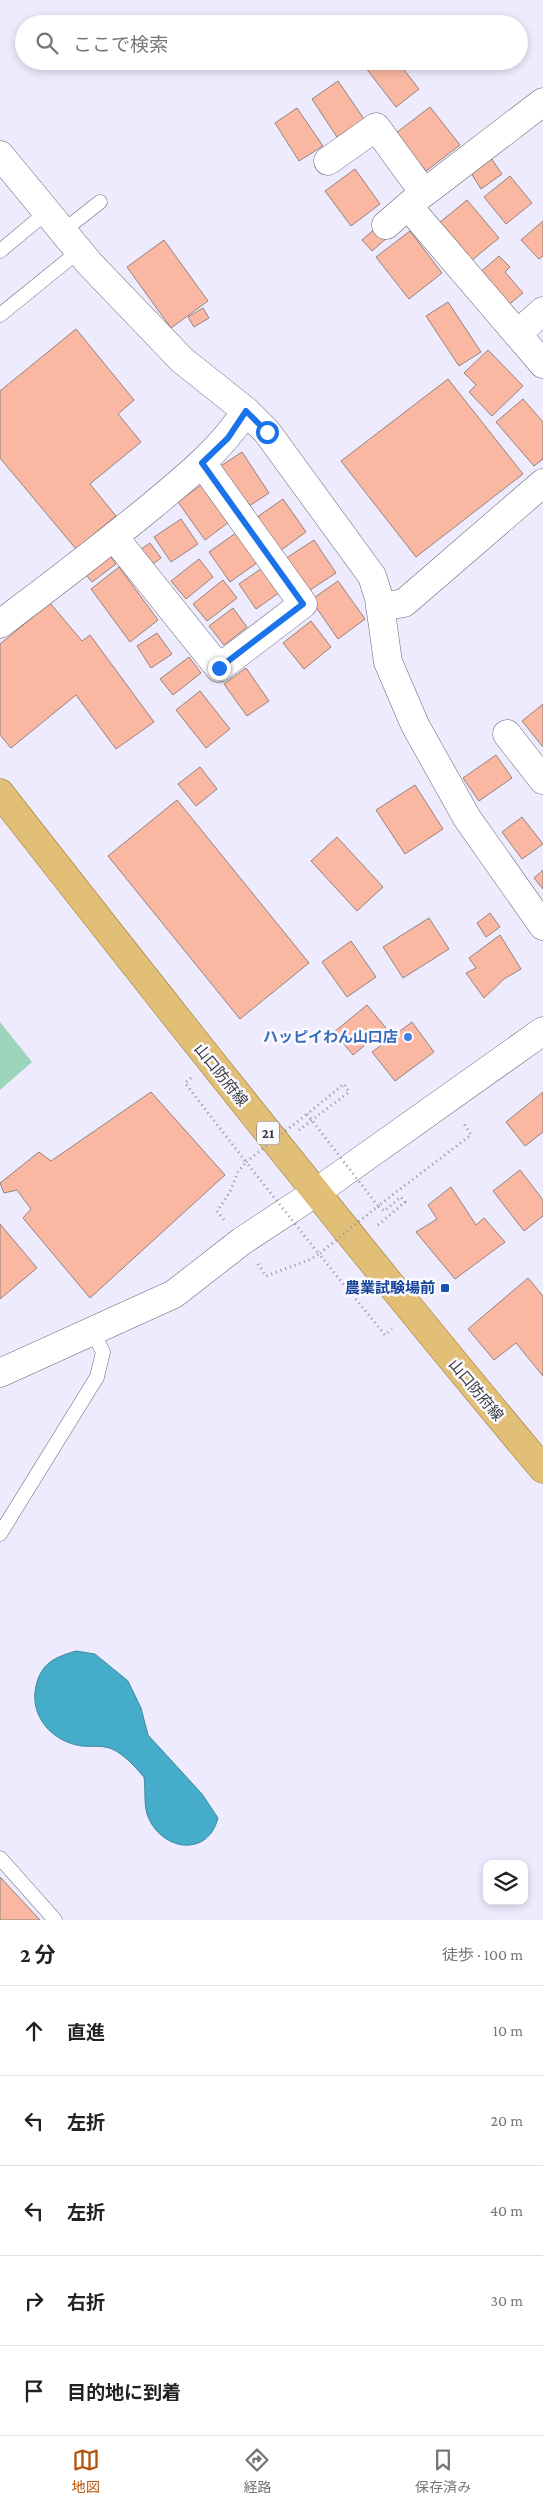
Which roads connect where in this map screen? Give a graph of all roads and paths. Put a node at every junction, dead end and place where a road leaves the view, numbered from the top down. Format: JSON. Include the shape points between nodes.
{"nodes":[{"id":1,"x":543,"y":102,"type":"edge"},
{"id":2,"x":0,"y":155,"type":"edge"},
{"id":3,"x":328,"y":161,"type":"dead end"},
{"id":4,"x":416,"y":200,"type":"junction"},
{"id":5,"x":100,"y":202,"type":"dead end"},
{"id":6,"x":386,"y":225,"type":"dead end"},
{"id":7,"x":63,"y":231,"type":"junction"},
{"id":8,"x":0,"y":251,"type":"edge"},
{"id":9,"x":543,"y":311,"type":"edge"},
{"id":10,"x":0,"y":315,"type":"edge"},
{"id":11,"x":517,"y":334,"type":"junction"},
{"id":12,"x":543,"y":364,"type":"edge"},
{"id":13,"x":246,"y":411,"type":"junction"},
{"id":14,"x":202,"y":463,"type":"junction"},
{"id":15,"x":543,"y":483,"type":"edge"},
{"id":16,"x":114,"y":537,"type":"junction"},
{"id":17,"x":380,"y":606,"type":"junction"},
{"id":18,"x":0,"y":624,"type":"edge"},
{"id":19,"x":507,"y":734,"type":"dead end"},
{"id":20,"x":543,"y":780,"type":"edge"},
{"id":21,"x":0,"y":792,"type":"edge"},
{"id":22,"x":543,"y":926,"type":"edge"},
{"id":23,"x":543,"y":1031,"type":"edge"},
{"id":24,"x":185,"y":1083,"type":"dead end"},
{"id":25,"x":307,"y":1114,"type":"junction"},
{"id":26,"x":318,"y":1116,"type":"dead end"},
{"id":27,"x":471,"y":1135,"type":"dead end"},
{"id":28,"x":246,"y":1162,"type":"junction"},
{"id":29,"x":315,"y":1193,"type":"junction"},
{"id":30,"x":378,"y":1206,"type":"junction"},
{"id":31,"x":217,"y":1211,"type":"dead end"},
{"id":32,"x":388,"y":1217,"type":"dead end"},
{"id":33,"x":319,"y":1254,"type":"junction"},
{"id":34,"x":266,"y":1276,"type":"dead end"},
{"id":35,"x":93,"y":1332,"type":"junction"},
{"id":36,"x":385,"y":1335,"type":"dead end"},
{"id":37,"x":0,"y":1373,"type":"edge"},
{"id":38,"x":543,"y":1469,"type":"edge"},
{"id":39,"x":0,"y":1534,"type":"edge"},
{"id":40,"x":0,"y":1858,"type":"edge"},
{"id":41,"x":55,"y":1920,"type":"edge"}],
"edges":[{"from":1,"to":4,"type":"street"},
{"from":2,"to":7,"type":"street"},
{"from":3,"to":4,"type":"street","via":[[384,120]]},
{"from":4,"to":6,"type":"street"},
{"from":4,"to":11,"type":"street"},
{"from":5,"to":7,"type":"lane"},
{"from":7,"to":8,"type":"lane"},
{"from":7,"to":10,"type":"lane"},
{"from":7,"to":13,"type":"street","via":[[182,360]]},
{"from":9,"to":11,"type":"street"},
{"from":11,"to":12,"type":"street"},
{"from":13,"to":14,"type":"street","via":[[228,438]]},
{"from":13,"to":17,"type":"street","via":[[267,432],[372,576]]},
{"from":14,"to":16,"type":"street"},
{"from":14,"to":16,"type":"street","via":[[303,604],[219,668]]},
{"from":15,"to":17,"type":"street","via":[[404,603]]},
{"from":16,"to":18,"type":"street"},
{"from":17,"to":22,"type":"street","via":[[388,662],[415,725],[467,818]]},
{"from":19,"to":20,"type":"street"},
{"from":21,"to":29,"type":"main road","name":"山口防府線","number":"21"},
{"from":23,"to":29,"type":"street"},
{"from":24,"to":28,"type":"path"},
{"from":25,"to":26,"type":"path","via":[[344,1084],[349,1092]]},
{"from":25,"to":28,"type":"path","bridge":true},
{"from":25,"to":30,"type":"path","bridge":true},
{"from":27,"to":30,"type":"path"},
{"from":28,"to":31,"type":"path"},
{"from":28,"to":33,"type":"path","bridge":true},
{"from":29,"to":35,"type":"street","via":[[242,1241],[174,1294]]},
{"from":29,"to":38,"type":"main road","name":"山口防府線","number":"21"},
{"from":30,"to":32,"type":"path","via":[[384,1211],[401,1197],[406,1202]]},
{"from":30,"to":33,"type":"path","bridge":true},
{"from":33,"to":34,"type":"path"},
{"from":33,"to":36,"type":"path"},
{"from":35,"to":37,"type":"street"},
{"from":35,"to":39,"type":"lane","via":[[103,1352],[97,1377]]},
{"from":40,"to":41,"type":"lane"}]}
